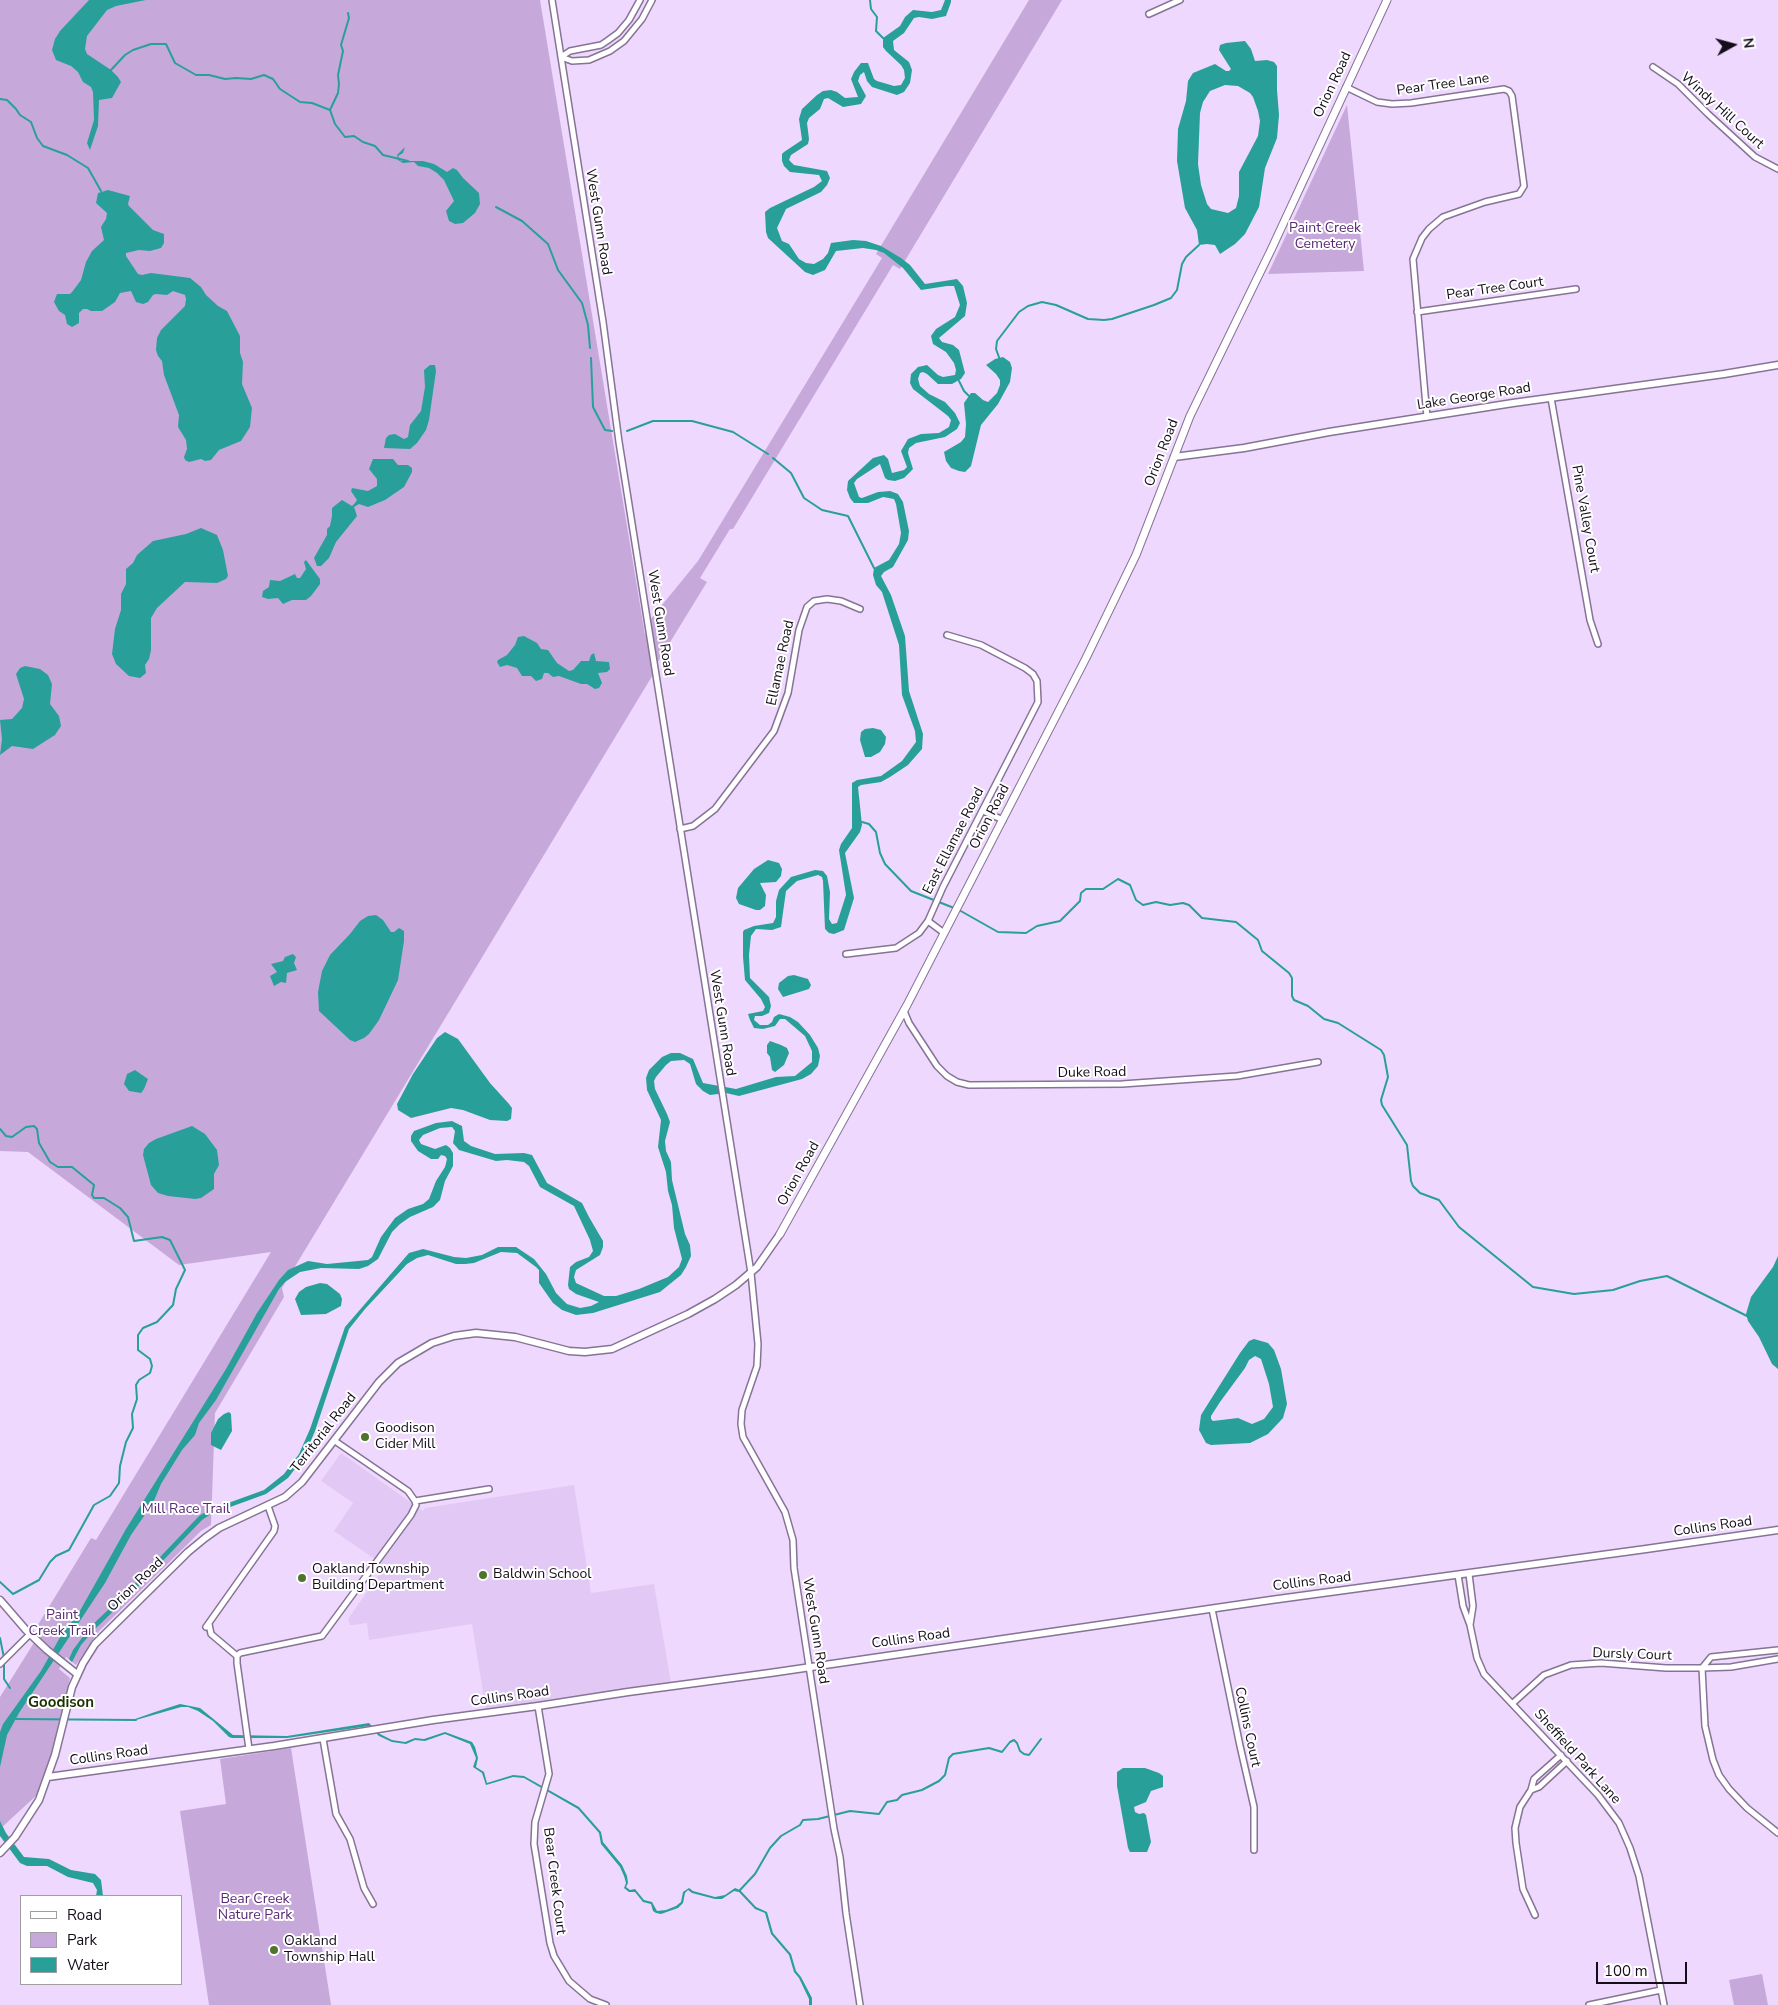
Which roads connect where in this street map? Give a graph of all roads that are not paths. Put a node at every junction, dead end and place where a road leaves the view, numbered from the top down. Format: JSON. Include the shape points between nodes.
{"nodes":[{"id":1,"x":552,"y":0,"type":"edge"},
{"id":2,"x":640,"y":0,"type":"edge"},
{"id":3,"x":652,"y":0,"type":"edge"},
{"id":4,"x":1180,"y":0,"type":"edge"},
{"id":5,"x":1387,"y":0,"type":"edge"},
{"id":6,"x":1149,"y":14,"type":"dead end"},
{"id":7,"x":601,"y":44,"type":"junction"},
{"id":8,"x":605,"y":54,"type":"junction"},
{"id":9,"x":561,"y":57,"type":"junction"},
{"id":10,"x":1652,"y":67,"type":"dead end"},
{"id":11,"x":1346,"y":87,"type":"junction"},
{"id":12,"x":1778,"y":169,"type":"edge"},
{"id":13,"x":1576,"y":289,"type":"dead end"},
{"id":14,"x":1417,"y":312,"type":"junction"},
{"id":15,"x":1778,"y":365,"type":"edge"},
{"id":16,"x":1551,"y":398,"type":"junction"},
{"id":17,"x":1427,"y":417,"type":"junction"},
{"id":18,"x":1174,"y":456,"type":"junction"},
{"id":19,"x":860,"y":609,"type":"dead end"},
{"id":20,"x":947,"y":635,"type":"dead end"},
{"id":21,"x":1598,"y":644,"type":"dead end"},
{"id":22,"x":983,"y":811,"type":"junction"},
{"id":23,"x":1003,"y":820,"type":"junction"},
{"id":24,"x":680,"y":829,"type":"junction"},
{"id":25,"x":928,"y":921,"type":"junction"},
{"id":26,"x":944,"y":933,"type":"junction"},
{"id":27,"x":846,"y":954,"type":"dead end"},
{"id":28,"x":904,"y":1010,"type":"junction"},
{"id":29,"x":1318,"y":1062,"type":"dead end"},
{"id":30,"x":780,"y":1234,"type":"joint"},
{"id":31,"x":751,"y":1272,"type":"junction"},
{"id":32,"x":389,"y":1371,"type":"joint"},
{"id":33,"x":335,"y":1441,"type":"junction"},
{"id":34,"x":489,"y":1489,"type":"dead end"},
{"id":35,"x":415,"y":1501,"type":"junction"},
{"id":36,"x":268,"y":1506,"type":"junction"},
{"id":37,"x":1778,"y":1530,"type":"edge"},
{"id":38,"x":1469,"y":1574,"type":"junction"},
{"id":39,"x":1458,"y":1575,"type":"junction"},
{"id":40,"x":0,"y":1600,"type":"edge"},
{"id":41,"x":1212,"y":1609,"type":"junction"},
{"id":42,"x":1470,"y":1625,"type":"junction"},
{"id":43,"x":30,"y":1634,"type":"junction"},
{"id":44,"x":1778,"y":1650,"type":"edge"},
{"id":45,"x":237,"y":1656,"type":"junction"},
{"id":46,"x":1778,"y":1659,"type":"edge"},
{"id":47,"x":0,"y":1664,"type":"edge"},
{"id":48,"x":810,"y":1667,"type":"junction"},
{"id":49,"x":1702,"y":1668,"type":"junction"},
{"id":50,"x":77,"y":1674,"type":"junction"},
{"id":51,"x":1513,"y":1704,"type":"junction"},
{"id":52,"x":538,"y":1706,"type":"junction"},
{"id":53,"x":323,"y":1738,"type":"junction"},
{"id":54,"x":249,"y":1750,"type":"junction"},
{"id":55,"x":1561,"y":1755,"type":"junction"},
{"id":56,"x":1567,"y":1761,"type":"junction"},
{"id":57,"x":48,"y":1778,"type":"junction"},
{"id":58,"x":1531,"y":1790,"type":"junction"},
{"id":59,"x":1778,"y":1833,"type":"edge"},
{"id":60,"x":1254,"y":1850,"type":"dead end"},
{"id":61,"x":2,"y":1851,"type":"edge"},
{"id":62,"x":373,"y":1904,"type":"dead end"},
{"id":63,"x":1535,"y":1915,"type":"dead end"},
{"id":64,"x":1661,"y":1990,"type":"junction"},
{"id":65,"x":606,"y":2005,"type":"edge"},
{"id":66,"x":860,"y":2005,"type":"edge"},
{"id":67,"x":1589,"y":2005,"type":"edge"},
{"id":68,"x":1664,"y":2005,"type":"edge"}],
"edges":[{"from":1,"to":9,"type":"street","name":"West Gunn Road"},
{"from":2,"to":7,"type":"street","via":[[618,33]]},
{"from":3,"to":8,"type":"street","via":[[624,41]]},
{"from":4,"to":6,"type":"street"},
{"from":5,"to":11,"type":"main road","name":"Orion Road"},
{"from":7,"to":8,"type":"street"},
{"from":7,"to":9,"type":"street","via":[[570,51]]},
{"from":8,"to":9,"type":"street","via":[[589,60],[572,61]]},
{"from":9,"to":24,"type":"street","name":"West Gunn Road"},
{"from":10,"to":12,"type":"street","name":"Windy Hill Court","via":[[1678,84],[1755,157]]},
{"from":11,"to":14,"type":"street","name":"Pear Tree Lane","via":[[1377,102],[1392,104],[1504,89],[1512,96],[1524,186],[1519,194],[1458,210],[1429,228],[1413,259]]},
{"from":11,"to":18,"type":"main road","name":"Orion Road","via":[[1271,250],[1205,382]]},
{"from":13,"to":14,"type":"street","name":"Pear Tree Court"},
{"from":14,"to":17,"type":"street","name":"Pear Tree Lane"},
{"from":15,"to":16,"type":"street","name":"Lake George Road"},
{"from":16,"to":17,"type":"street","name":"Lake George Road"},
{"from":16,"to":21,"type":"street","name":"Pine Valley Court","via":[[1590,620]]},
{"from":17,"to":18,"type":"street","name":"Lake George Road","via":[[1244,448]]},
{"from":18,"to":23,"type":"main road","name":"Orion Road","via":[[1136,555]]},
{"from":19,"to":24,"type":"street","name":"Ellamae Road","via":[[827,599],[814,601],[807,607],[799,630],[788,692],[774,731],[715,809],[694,826]]},
{"from":20,"to":22,"type":"street","name":"East Ellamae Road","via":[[980,645],[1026,668],[1033,674],[1038,687],[1038,702]]},
{"from":22,"to":23,"type":"street"},
{"from":22,"to":25,"type":"street","name":"East Ellamae Road"},
{"from":23,"to":26,"type":"main road","name":"Orion Road"},
{"from":24,"to":31,"type":"street","name":"West Gunn Road"},
{"from":25,"to":26,"type":"street"},
{"from":25,"to":27,"type":"street","name":"East Ellamae Road","via":[[919,933],[896,948]]},
{"from":26,"to":28,"type":"main road","name":"Orion Road"},
{"from":28,"to":29,"type":"street","name":"Duke Road","via":[[937,1066],[957,1082],[969,1085],[1122,1084],[1237,1076]]},
{"from":28,"to":30,"type":"main road","name":"Orion Road"},
{"from":30,"to":31,"type":"street","name":"Orion Road"},
{"from":31,"to":32,"type":"street","name":"Orion Road","via":[[715,1299],[612,1349],[569,1351],[515,1337],[476,1333],[432,1343]]},
{"from":31,"to":48,"type":"street","name":"West Gunn Road","via":[[757,1366],[742,1410],[741,1424],[743,1437],[785,1512],[790,1528]]},
{"from":32,"to":33,"type":"street","name":"Territorial Road"},
{"from":33,"to":35,"type":"street","via":[[408,1491]]},
{"from":33,"to":36,"type":"street","name":"Territorial Road","via":[[302,1482]]},
{"from":34,"to":35,"type":"street"},
{"from":35,"to":45,"type":"street","via":[[411,1515],[322,1636]]},
{"from":36,"to":45,"type":"street","via":[[274,1531],[207,1626],[211,1634]]},
{"from":36,"to":50,"type":"street","name":"Orion Road","via":[[219,1528],[188,1552],[96,1644]]},
{"from":37,"to":38,"type":"street","name":"Collins Road"},
{"from":38,"to":39,"type":"street","name":"Collins Road"},
{"from":38,"to":42,"type":"street","name":"Sheffield Park Lane","via":[[1473,1606]]},
{"from":39,"to":41,"type":"street","name":"Collins Road"},
{"from":39,"to":42,"type":"street","name":"Sheffield Park Lane"},
{"from":40,"to":43,"type":"street"},
{"from":41,"to":48,"type":"street","name":"Collins Road"},
{"from":41,"to":60,"type":"street","name":"Collins Court","via":[[1254,1807]]},
{"from":42,"to":51,"type":"street","name":"Sheffield Park Lane","via":[[1484,1674]]},
{"from":43,"to":47,"type":"street"},
{"from":43,"to":50,"type":"street"},
{"from":44,"to":49,"type":"street","via":[[1710,1657]]},
{"from":45,"to":54,"type":"street"},
{"from":46,"to":49,"type":"street","name":"Dursly Court"},
{"from":48,"to":52,"type":"street","name":"Collins Road"},
{"from":48,"to":66,"type":"street","name":"West Gunn Road"},
{"from":49,"to":51,"type":"street","name":"Dursly Court","via":[[1601,1663],[1571,1665],[1544,1675]]},
{"from":49,"to":59,"type":"street","via":[[1705,1726],[1719,1775],[1747,1808]]},
{"from":50,"to":57,"type":"street","name":"Orion Road"},
{"from":51,"to":55,"type":"street","name":"Sheffield Park Lane"},
{"from":52,"to":53,"type":"street","name":"Collins Road"},
{"from":52,"to":65,"type":"street","name":"Bear Creek Court","via":[[549,1774],[534,1822],[534,1844],[550,1943],[569,1981],[590,1999]]},
{"from":53,"to":54,"type":"street","name":"Collins Road"},
{"from":53,"to":62,"type":"street","via":[[336,1814],[350,1839],[364,1888]]},
{"from":54,"to":57,"type":"street","name":"Collins Road"},
{"from":55,"to":56,"type":"street","name":"Sheffield Park Lane"},
{"from":55,"to":58,"type":"street","via":[[1534,1779]]},
{"from":56,"to":58,"type":"street","via":[[1540,1787]]},
{"from":56,"to":64,"type":"street","name":"Sheffield Park Lane","via":[[1619,1823],[1630,1848],[1639,1876]]},
{"from":57,"to":61,"type":"street","name":"Orion Road","via":[[39,1800]]},
{"from":58,"to":63,"type":"street","via":[[1520,1806],[1516,1835],[1523,1889]]},
{"from":64,"to":67,"type":"street"},
{"from":64,"to":68,"type":"street","name":"Sheffield Park Lane"}]}
